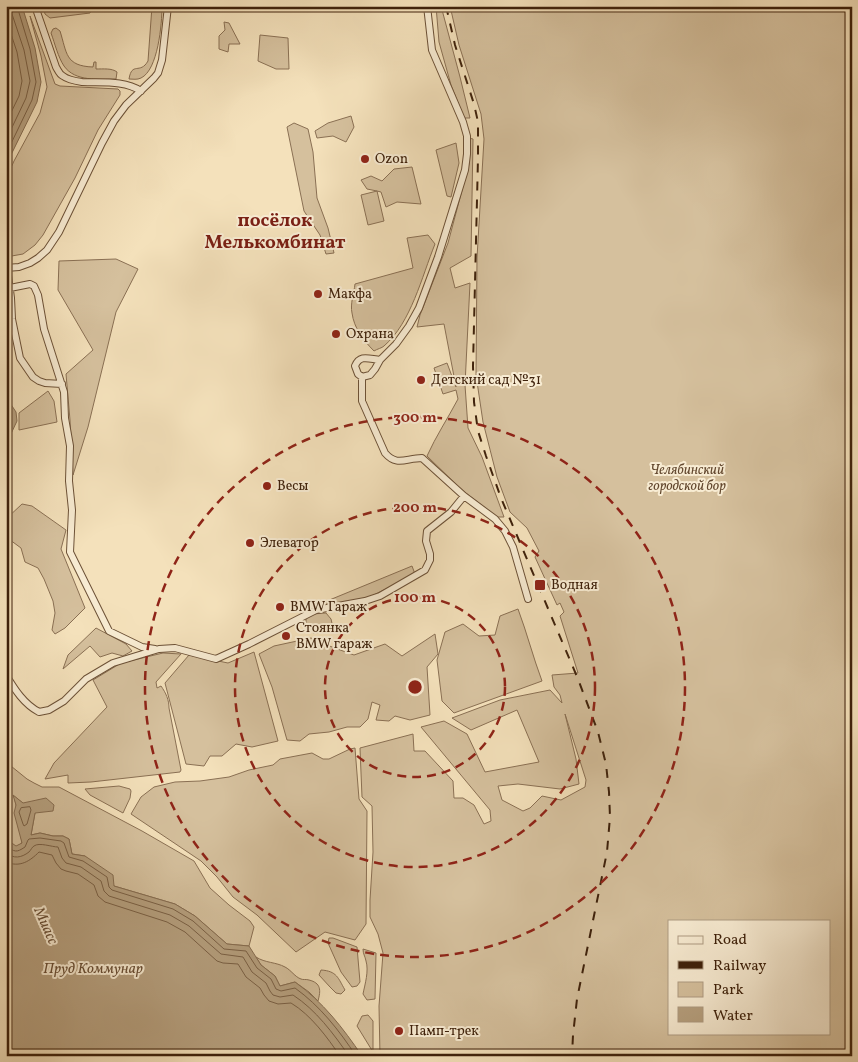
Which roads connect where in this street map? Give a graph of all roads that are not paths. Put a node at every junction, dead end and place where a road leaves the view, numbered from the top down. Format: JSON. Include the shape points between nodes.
{"nodes":[{"id":1,"x":35,"y":6,"type":"edge"},
{"id":2,"x":168,"y":6,"type":"edge"},
{"id":3,"x":427,"y":6,"type":"edge"},
{"id":4,"x":141,"y":91,"type":"junction"},
{"id":5,"x":7,"y":268,"type":"edge"},
{"id":6,"x":10,"y":288,"type":"junction"},
{"id":7,"x":380,"y":360,"type":"junction"},
{"id":8,"x":362,"y":377,"type":"junction"},
{"id":9,"x":62,"y":384,"type":"junction"},
{"id":10,"x":464,"y":496,"type":"junction"},
{"id":11,"x":528,"y":600,"type":"dead end"},
{"id":12,"x":159,"y":649,"type":"junction"},
{"id":13,"x":6,"y":676,"type":"edge"}],
"edges":[{"from":1,"to":4,"type":"street","via":[[59,73],[77,81],[122,84]]},
{"from":2,"to":4,"type":"street","via":[[161,67]]},
{"from":3,"to":7,"type":"street","via":[[432,50],[466,136],[465,170],[419,308],[396,344]]},
{"from":4,"to":5,"type":"street","via":[[114,121],[54,241],[30,263]]},
{"from":5,"to":6,"type":"street"},
{"from":6,"to":9,"type":"street","via":[[20,358],[39,381]]},
{"from":6,"to":9,"type":"street","via":[[34,286]]},
{"from":7,"to":8,"type":"street","via":[[370,375]]},
{"from":7,"to":8,"type":"street","via":[[358,360],[355,368]]},
{"from":8,"to":10,"type":"street","via":[[362,401],[390,459],[398,462],[422,458]]},
{"from":9,"to":12,"type":"street","via":[[70,446],[70,552],[108,631],[142,647]]},
{"from":10,"to":11,"type":"street","via":[[495,519],[505,531]]},
{"from":10,"to":12,"type":"street","via":[[451,512],[427,531],[430,560],[425,570],[380,596],[316,610],[216,659],[175,648]]},
{"from":12,"to":13,"type":"street","via":[[113,663],[86,679],[64,701],[40,712],[30,707]]}]}
